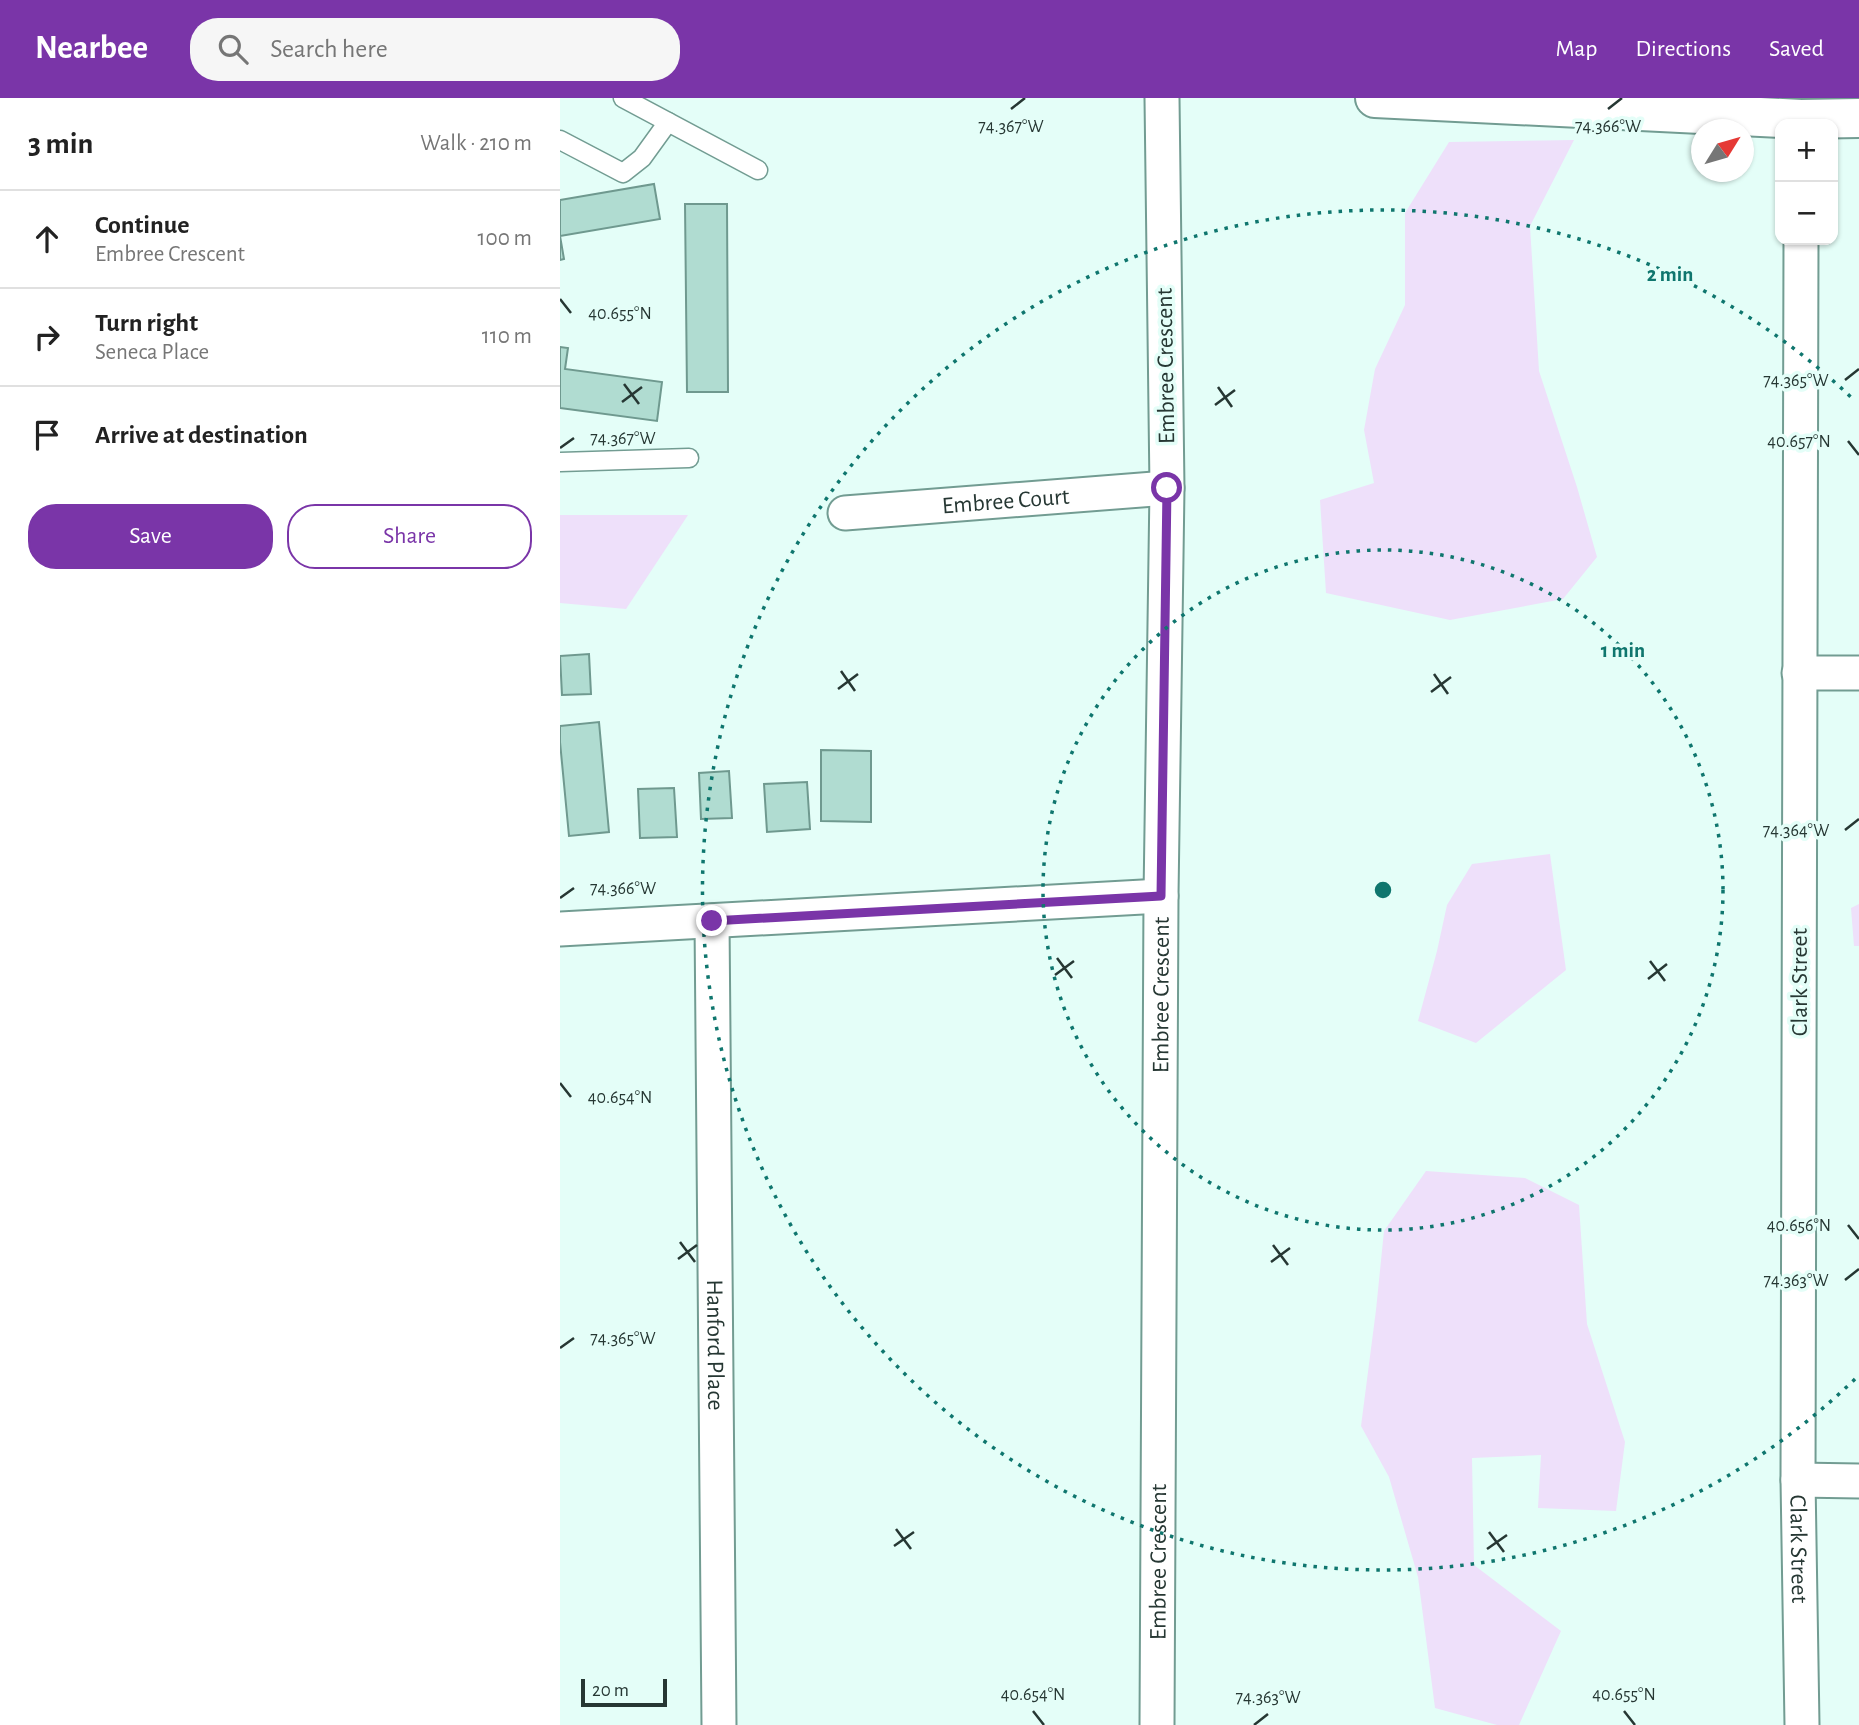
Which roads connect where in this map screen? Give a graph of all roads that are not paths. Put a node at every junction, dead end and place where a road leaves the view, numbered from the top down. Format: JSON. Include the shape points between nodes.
{"nodes":[{"id":1,"x":623,"y":98,"type":"edge"},
{"id":2,"x":1162,"y":98,"type":"edge"},
{"id":3,"x":1375,"y":98,"type":"edge"},
{"id":4,"x":1801,"y":114,"type":"edge"},
{"id":5,"x":1859,"y":118,"type":"edge"},
{"id":6,"x":668,"y":122,"type":"junction"},
{"id":7,"x":560,"y":140,"type":"edge"},
{"id":8,"x":758,"y":170,"type":"dead end"},
{"id":9,"x":1801,"y":245,"type":"edge"},
{"id":10,"x":689,"y":458,"type":"dead end"},
{"id":11,"x":560,"y":462,"type":"edge"},
{"id":12,"x":1167,"y":488,"type":"junction"},
{"id":13,"x":845,"y":513,"type":"dead end"},
{"id":14,"x":1800,"y":673,"type":"junction"},
{"id":15,"x":1859,"y":673,"type":"edge"},
{"id":16,"x":1161,"y":896,"type":"junction"},
{"id":17,"x":712,"y":921,"type":"junction"},
{"id":18,"x":560,"y":929,"type":"edge"},
{"id":19,"x":1798,"y":1480,"type":"junction"},
{"id":20,"x":1859,"y":1481,"type":"edge"},
{"id":21,"x":719,"y":1725,"type":"edge"},
{"id":22,"x":1157,"y":1725,"type":"edge"},
{"id":23,"x":1802,"y":1725,"type":"edge"}],
"edges":[{"from":1,"to":6,"type":"lane"},
{"from":2,"to":12,"type":"street","name":"Embree Crescent"},
{"from":3,"to":4,"type":"street"},
{"from":4,"to":5,"type":"street"},
{"from":6,"to":7,"type":"lane","via":[[642,158],[622,173]]},
{"from":6,"to":8,"type":"lane"},
{"from":9,"to":14,"type":"street","name":"Clark Street"},
{"from":10,"to":11,"type":"lane"},
{"from":12,"to":13,"type":"street","name":"Embree Court"},
{"from":12,"to":16,"type":"street","name":"Embree Crescent"},
{"from":14,"to":15,"type":"street"},
{"from":14,"to":19,"type":"street","name":"Clark Street"},
{"from":16,"to":17,"type":"street"},
{"from":16,"to":22,"type":"street","name":"Embree Crescent"},
{"from":17,"to":18,"type":"street"},
{"from":17,"to":21,"type":"street","name":"Hanford Place"},
{"from":19,"to":20,"type":"street"},
{"from":19,"to":23,"type":"street","name":"Clark Street"}]}
